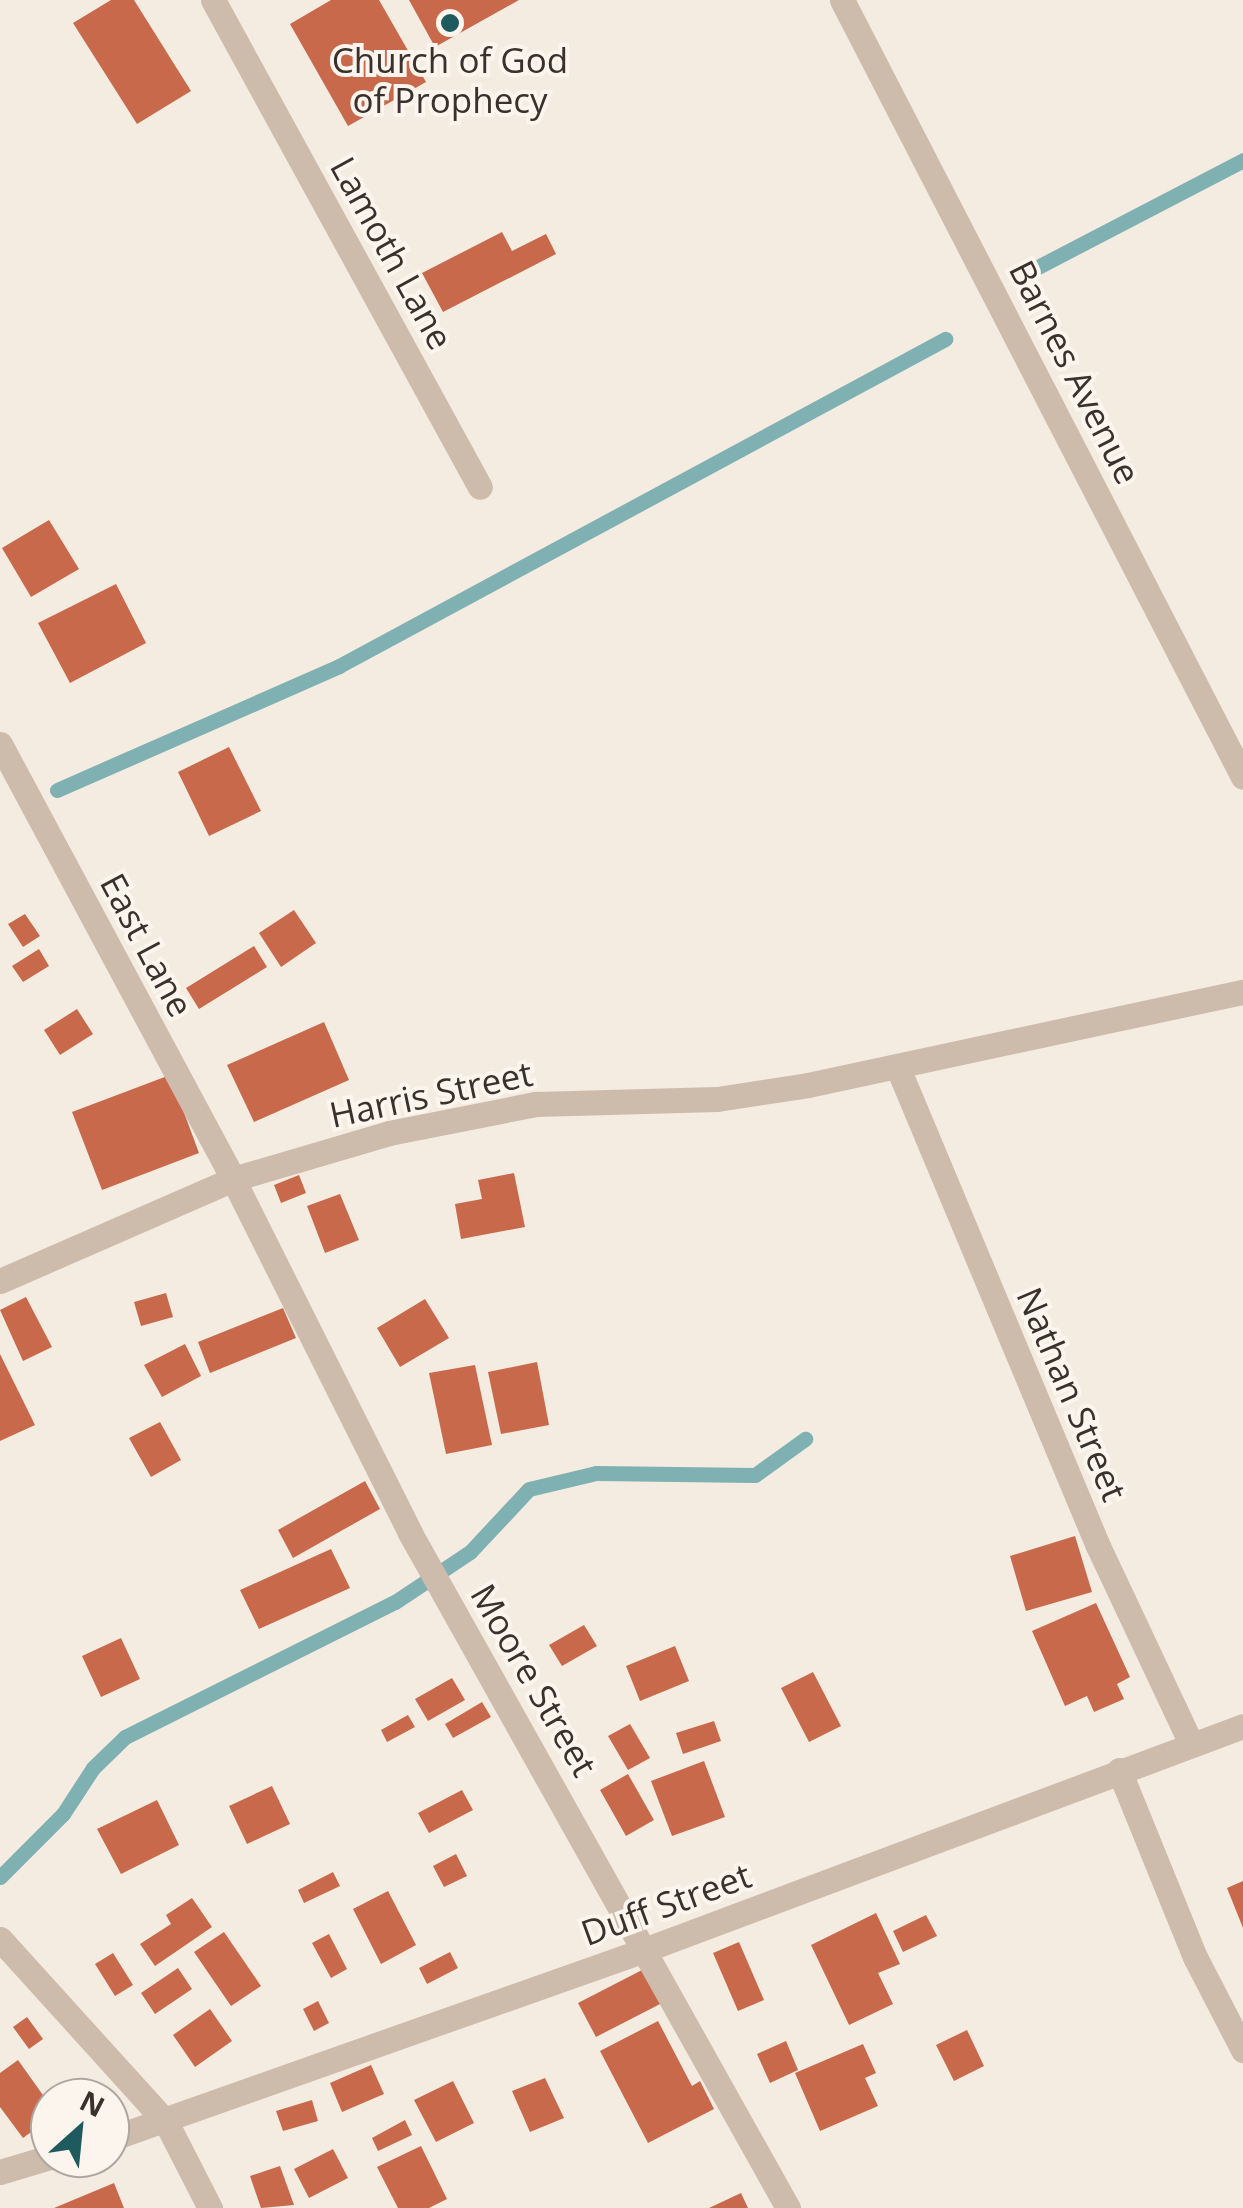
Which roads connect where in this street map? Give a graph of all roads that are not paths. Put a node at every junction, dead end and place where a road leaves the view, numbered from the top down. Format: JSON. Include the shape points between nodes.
{"nodes":[{"id":1,"x":213,"y":0,"type":"edge"},
{"id":2,"x":842,"y":0,"type":"edge"},
{"id":3,"x":480,"y":487,"type":"dead end"},
{"id":4,"x":0,"y":744,"type":"edge"},
{"id":5,"x":1243,"y":777,"type":"edge"},
{"id":6,"x":1243,"y":992,"type":"edge"},
{"id":7,"x":898,"y":1068,"type":"junction"},
{"id":8,"x":233,"y":1179,"type":"junction"},
{"id":9,"x":0,"y":1280,"type":"edge"},
{"id":10,"x":1243,"y":1726,"type":"edge"},
{"id":11,"x":1191,"y":1744,"type":"junction"},
{"id":12,"x":1119,"y":1770,"type":"junction"},
{"id":13,"x":0,"y":1939,"type":"edge"},
{"id":14,"x":647,"y":1948,"type":"junction"},
{"id":15,"x":1243,"y":2050,"type":"edge"},
{"id":16,"x":166,"y":2122,"type":"junction"},
{"id":17,"x":130,"y":2133,"type":"edge"},
{"id":18,"x":30,"y":2163,"type":"edge"},
{"id":19,"x":0,"y":2172,"type":"edge"},
{"id":20,"x":210,"y":2208,"type":"edge"},
{"id":21,"x":788,"y":2208,"type":"edge"}],
"edges":[{"from":1,"to":3,"type":"street","name":"Lamoth Lane"},
{"from":2,"to":5,"type":"street","name":"Barnes Avenue"},
{"from":4,"to":8,"type":"street","name":"East Lane"},
{"from":6,"to":7,"type":"street","name":"Harris Street"},
{"from":7,"to":8,"type":"street","name":"Harris Street","via":[[716,1099],[536,1104],[389,1133]]},
{"from":7,"to":11,"type":"street","name":"Nathan Street","via":[[1098,1546]]},
{"from":8,"to":9,"type":"street","name":"Harris Street"},
{"from":8,"to":14,"type":"street","name":"Moore Street","via":[[422,1554]]},
{"from":10,"to":11,"type":"street","name":"Duff Street"},
{"from":11,"to":12,"type":"street","name":"Duff Street"},
{"from":12,"to":14,"type":"street","name":"Duff Street"},
{"from":12,"to":15,"type":"street","via":[[1195,1957]]},
{"from":13,"to":16,"type":"street"},
{"from":14,"to":16,"type":"street","name":"Duff Street"},
{"from":14,"to":21,"type":"street","name":"Moore Street"},
{"from":16,"to":17,"type":"street","name":"Duff Street"},
{"from":16,"to":20,"type":"street"},
{"from":18,"to":19,"type":"street"}]}
